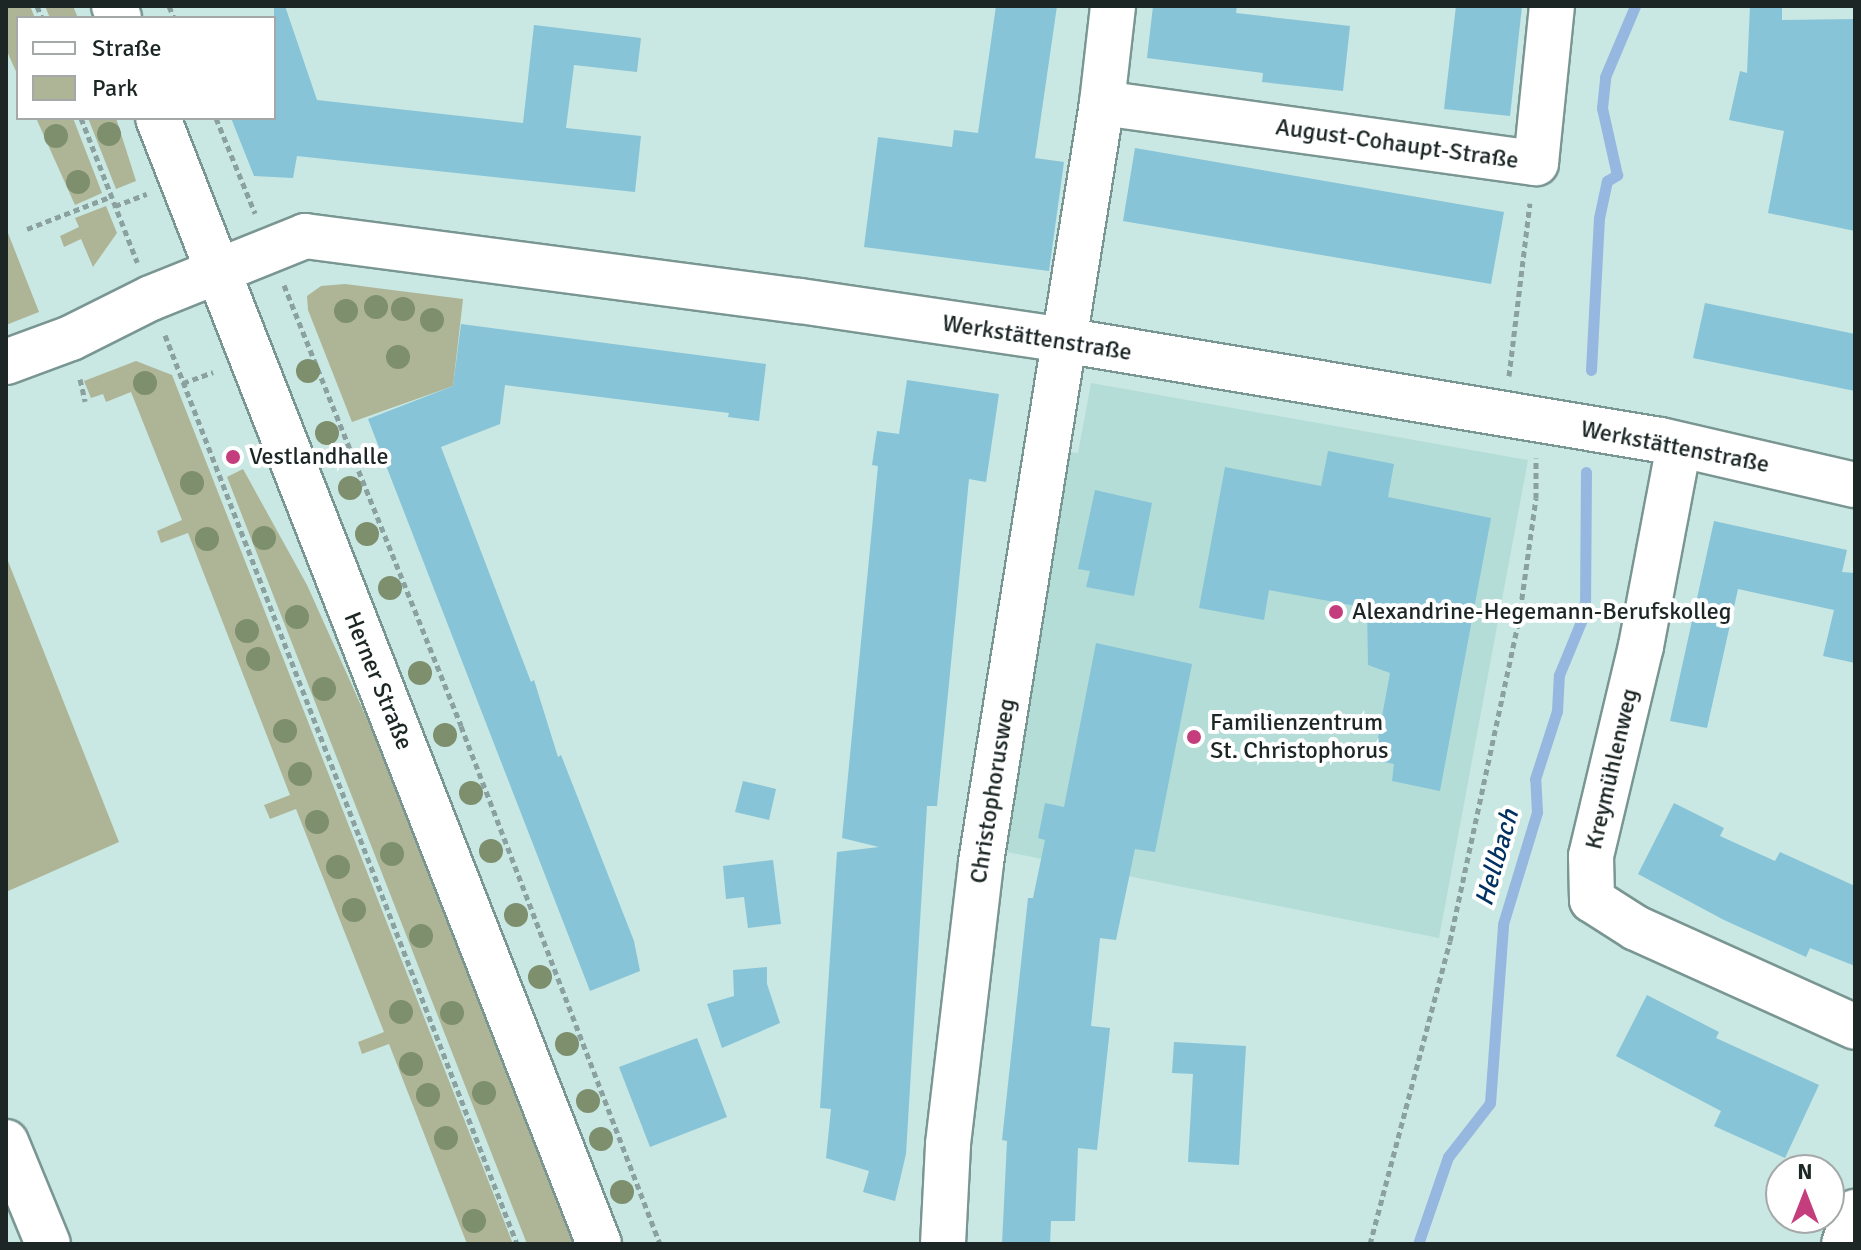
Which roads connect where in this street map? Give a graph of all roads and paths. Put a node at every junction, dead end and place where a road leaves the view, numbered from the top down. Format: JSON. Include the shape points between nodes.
{"nodes":[{"id":1,"x":1113,"y":6,"type":"edge"},
{"id":2,"x":1552,"y":6,"type":"edge"},
{"id":3,"x":1102,"y":103,"type":"junction"},
{"id":4,"x":82,"y":120,"type":"edge"},
{"id":5,"x":159,"y":120,"type":"edge"},
{"id":6,"x":217,"y":120,"type":"edge"},
{"id":7,"x":1536,"y":163,"type":"junction"},
{"id":8,"x":112,"y":196,"type":"junction"},
{"id":9,"x":27,"y":229,"type":"dead end"},
{"id":10,"x":271,"y":250,"type":"junction"},
{"id":11,"x":219,"y":272,"type":"junction"},
{"id":12,"x":151,"y":298,"type":"junction"},
{"id":13,"x":1063,"y":340,"type":"junction"},
{"id":14,"x":6,"y":362,"type":"edge"},
{"id":15,"x":1536,"y":422,"type":"junction"},
{"id":16,"x":1679,"y":445,"type":"junction"},
{"id":17,"x":1855,"y":485,"type":"edge"},
{"id":18,"x":1855,"y":1027,"type":"edge"},
{"id":19,"x":6,"y":1142,"type":"edge"},
{"id":20,"x":1855,"y":1212,"type":"edge"},
{"id":21,"x":48,"y":1244,"type":"edge"},
{"id":22,"x":517,"y":1244,"type":"edge"},
{"id":23,"x":599,"y":1244,"type":"edge"},
{"id":24,"x":660,"y":1244,"type":"edge"},
{"id":25,"x":943,"y":1244,"type":"edge"},
{"id":26,"x":1370,"y":1244,"type":"edge"},
{"id":27,"x":1844,"y":1244,"type":"edge"}],
"edges":[{"from":1,"to":3,"type":"street"},
{"from":2,"to":7,"type":"street","name":"August-Cohaupt-Straße"},
{"from":3,"to":7,"type":"street","name":"August-Cohaupt-Straße"},
{"from":3,"to":13,"type":"street"},
{"from":4,"to":8,"type":"path"},
{"from":5,"to":11,"type":"street","name":"Herner Straße"},
{"from":6,"to":10,"type":"path"},
{"from":7,"to":15,"type":"path","via":[[1508,378],[1539,381]]},
{"from":8,"to":9,"type":"path"},
{"from":8,"to":12,"type":"path"},
{"from":10,"to":11,"type":"street","name":"Werkstättenstraße"},
{"from":10,"to":13,"type":"street","name":"Werkstättenstraße","via":[[305,236]]},
{"from":10,"to":24,"type":"path","via":[[473,755]]},
{"from":11,"to":12,"type":"street","name":"Werkstättenstraße"},
{"from":11,"to":23,"type":"street","name":"Herner Straße"},
{"from":12,"to":14,"type":"street","name":"Werkstättenstraße","via":[[71,338]]},
{"from":12,"to":22,"type":"path"},
{"from":13,"to":15,"type":"street","name":"Werkstättenstraße"},
{"from":13,"to":25,"type":"street","name":"Christophorusweg","via":[[981,862],[948,1144]]},
{"from":15,"to":16,"type":"street","name":"Werkstättenstraße"},
{"from":15,"to":26,"type":"path","via":[[1536,498],[1519,619],[1450,941]]},
{"from":16,"to":17,"type":"street","name":"Werkstättenstraße"},
{"from":16,"to":18,"type":"street","name":"Kreymühlenweg","via":[[1641,646],[1591,856],[1592,900],[1636,928]]},
{"from":19,"to":21,"type":"street"},
{"from":20,"to":27,"type":"street"}]}
